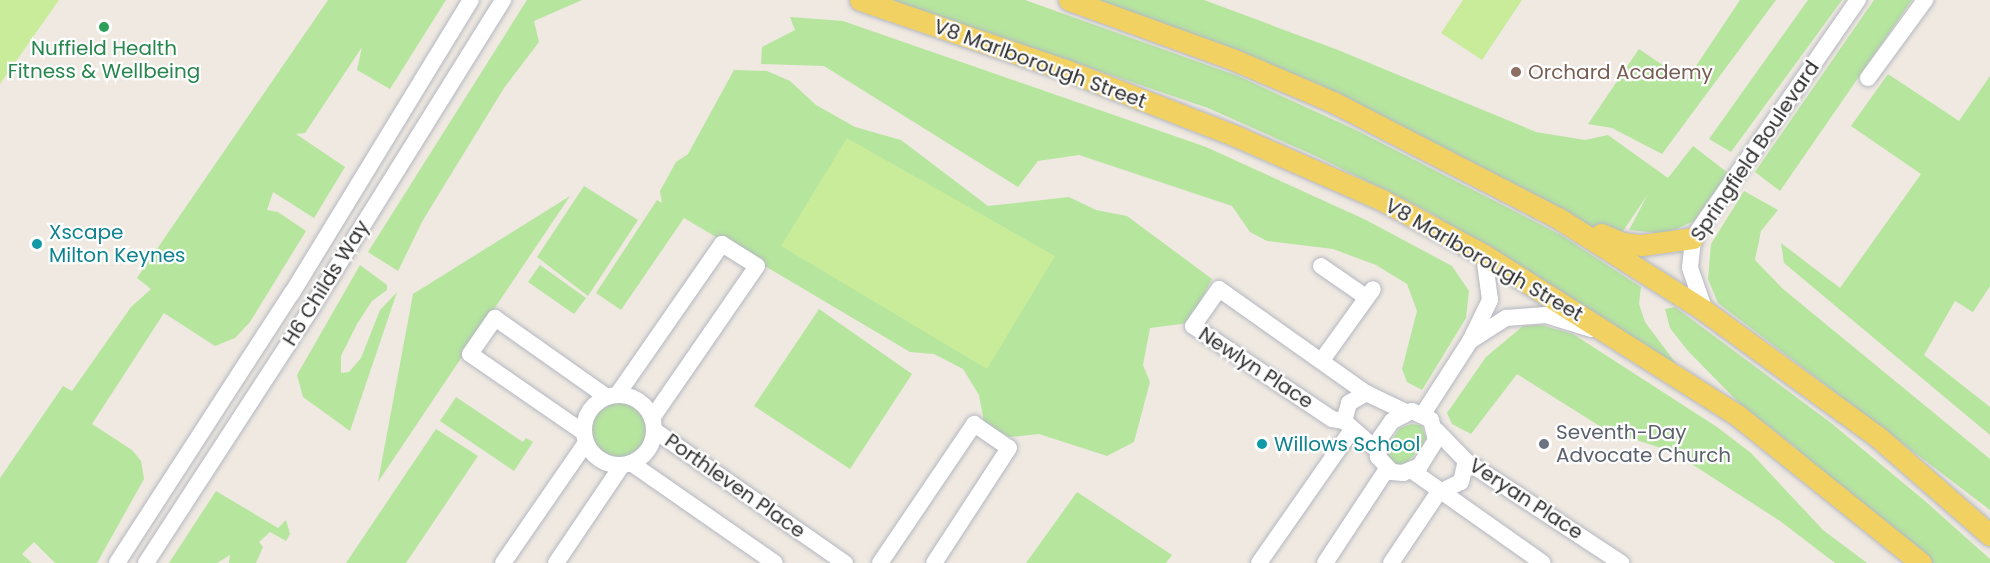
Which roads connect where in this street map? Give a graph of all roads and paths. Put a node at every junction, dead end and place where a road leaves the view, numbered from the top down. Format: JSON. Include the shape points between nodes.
{"nodes":[{"id":1,"x":471,"y":0,"type":"edge"},
{"id":2,"x":502,"y":0,"type":"edge"},
{"id":3,"x":860,"y":0,"type":"edge"},
{"id":4,"x":1069,"y":0,"type":"edge"},
{"id":5,"x":1858,"y":0,"type":"edge"},
{"id":6,"x":1925,"y":0,"type":"edge"},
{"id":7,"x":1868,"y":78,"type":"dead end"},
{"id":8,"x":1558,"y":218,"type":"junction"},
{"id":9,"x":1693,"y":237,"type":"junction"},
{"id":10,"x":1484,"y":255,"type":"junction"},
{"id":11,"x":1322,"y":266,"type":"dead end"},
{"id":12,"x":1705,"y":311,"type":"junction"},
{"id":13,"x":1609,"y":334,"type":"junction"},
{"id":14,"x":1470,"y":341,"type":"junction"},
{"id":15,"x":1322,"y":360,"type":"junction"},
{"id":16,"x":1366,"y":393,"type":"junction"},
{"id":17,"x":612,"y":396,"type":"junction"},
{"id":18,"x":1406,"y":412,"type":"junction"},
{"id":19,"x":1423,"y":414,"type":"junction"},
{"id":20,"x":653,"y":424,"type":"junction"},
{"id":21,"x":1347,"y":426,"type":"junction"},
{"id":22,"x":1436,"y":430,"type":"junction"},
{"id":23,"x":584,"y":438,"type":"junction"},
{"id":24,"x":1377,"y":450,"type":"junction"},
{"id":25,"x":1466,"y":461,"type":"junction"},
{"id":26,"x":627,"y":464,"type":"junction"},
{"id":27,"x":1387,"y":469,"type":"junction"},
{"id":28,"x":1411,"y":470,"type":"junction"},
{"id":29,"x":1438,"y":493,"type":"junction"},
{"id":30,"x":1990,"y":535,"type":"edge"},
{"id":31,"x":117,"y":563,"type":"edge"},
{"id":32,"x":147,"y":563,"type":"edge"},
{"id":33,"x":503,"y":563,"type":"edge"},
{"id":34,"x":556,"y":563,"type":"edge"},
{"id":35,"x":775,"y":563,"type":"edge"},
{"id":36,"x":845,"y":563,"type":"edge"},
{"id":37,"x":880,"y":563,"type":"edge"},
{"id":38,"x":934,"y":563,"type":"edge"},
{"id":39,"x":1259,"y":563,"type":"edge"},
{"id":40,"x":1325,"y":563,"type":"edge"},
{"id":41,"x":1391,"y":563,"type":"edge"},
{"id":42,"x":1543,"y":563,"type":"edge"},
{"id":43,"x":1621,"y":563,"type":"edge"},
{"id":44,"x":1921,"y":563,"type":"edge"}],
"edges":[{"from":1,"to":31,"type":"street","name":"H6 Childs Way","via":[[292,293]]},
{"from":2,"to":32,"type":"street","name":"H6 Childs Way","via":[[312,307]]},
{"from":3,"to":10,"type":"main road","name":"V8 Marlborough Street","via":[[1063,69],[1238,137],[1382,200]]},
{"from":4,"to":8,"type":"main road","via":[[1232,59],[1333,102]]},
{"from":5,"to":9,"type":"street","name":"Springfield Boulevard"},
{"from":6,"to":7,"type":"street"},
{"from":8,"to":9,"type":"main road","via":[[1622,243],[1667,244]]},
{"from":8,"to":12,"type":"main road"},
{"from":9,"to":12,"type":"street","name":"Springfield Boulevard","via":[[1690,268]]},
{"from":10,"to":13,"type":"main road","name":"V8 Marlborough Street"},
{"from":10,"to":14,"type":"street","via":[[1490,300]]},
{"from":11,"to":15,"type":"street","via":[[1370,293]]},
{"from":12,"to":30,"type":"main road","via":[[1878,437]]},
{"from":13,"to":14,"type":"street","via":[[1546,315],[1506,318]]},
{"from":13,"to":44,"type":"main road","name":"V8 Marlborough Street","via":[[1737,415]]},
{"from":14,"to":19,"type":"street"},
{"from":15,"to":16,"type":"street","name":"Newlyn Place"},
{"from":15,"to":21,"type":"street","name":"Newlyn Place","via":[[1219,289],[1193,326]]},
{"from":16,"to":18,"type":"street","name":"Newlyn Place"},
{"from":16,"to":21,"type":"street","via":[[1349,403]]},
{"from":17,"to":20,"type":"street","via":[[638,400]]},
{"from":17,"to":20,"type":"street","via":[[722,244],[757,266]]},
{"from":17,"to":23,"type":"street","via":[[589,410]]},
{"from":17,"to":23,"type":"street","via":[[495,318],[470,354]]},
{"from":18,"to":19,"type":"street"},
{"from":18,"to":24,"type":"street","via":[[1392,421]]},
{"from":19,"to":22,"type":"street"},
{"from":20,"to":26,"type":"street","via":[[648,450]]},
{"from":20,"to":36,"type":"street","name":"Porthleven Place"},
{"from":21,"to":24,"type":"street","name":"Newlyn Place"},
{"from":21,"to":39,"type":"street"},
{"from":22,"to":25,"type":"street","name":"Veryan Place"},
{"from":22,"to":28,"type":"street","via":[[1431,453]]},
{"from":23,"to":26,"type":"street","via":[[602,461]]},
{"from":23,"to":33,"type":"street"},
{"from":24,"to":27,"type":"street"},
{"from":25,"to":29,"type":"street","via":[[1461,482]]},
{"from":25,"to":43,"type":"street","name":"Veryan Place"},
{"from":26,"to":34,"type":"street"},
{"from":26,"to":35,"type":"street","name":"Porthleven Place"},
{"from":27,"to":28,"type":"street"},
{"from":27,"to":40,"type":"street"},
{"from":28,"to":29,"type":"street"},
{"from":29,"to":41,"type":"street"},
{"from":29,"to":42,"type":"street"},
{"from":37,"to":38,"type":"street","via":[[974,424],[1009,448]]}]}
